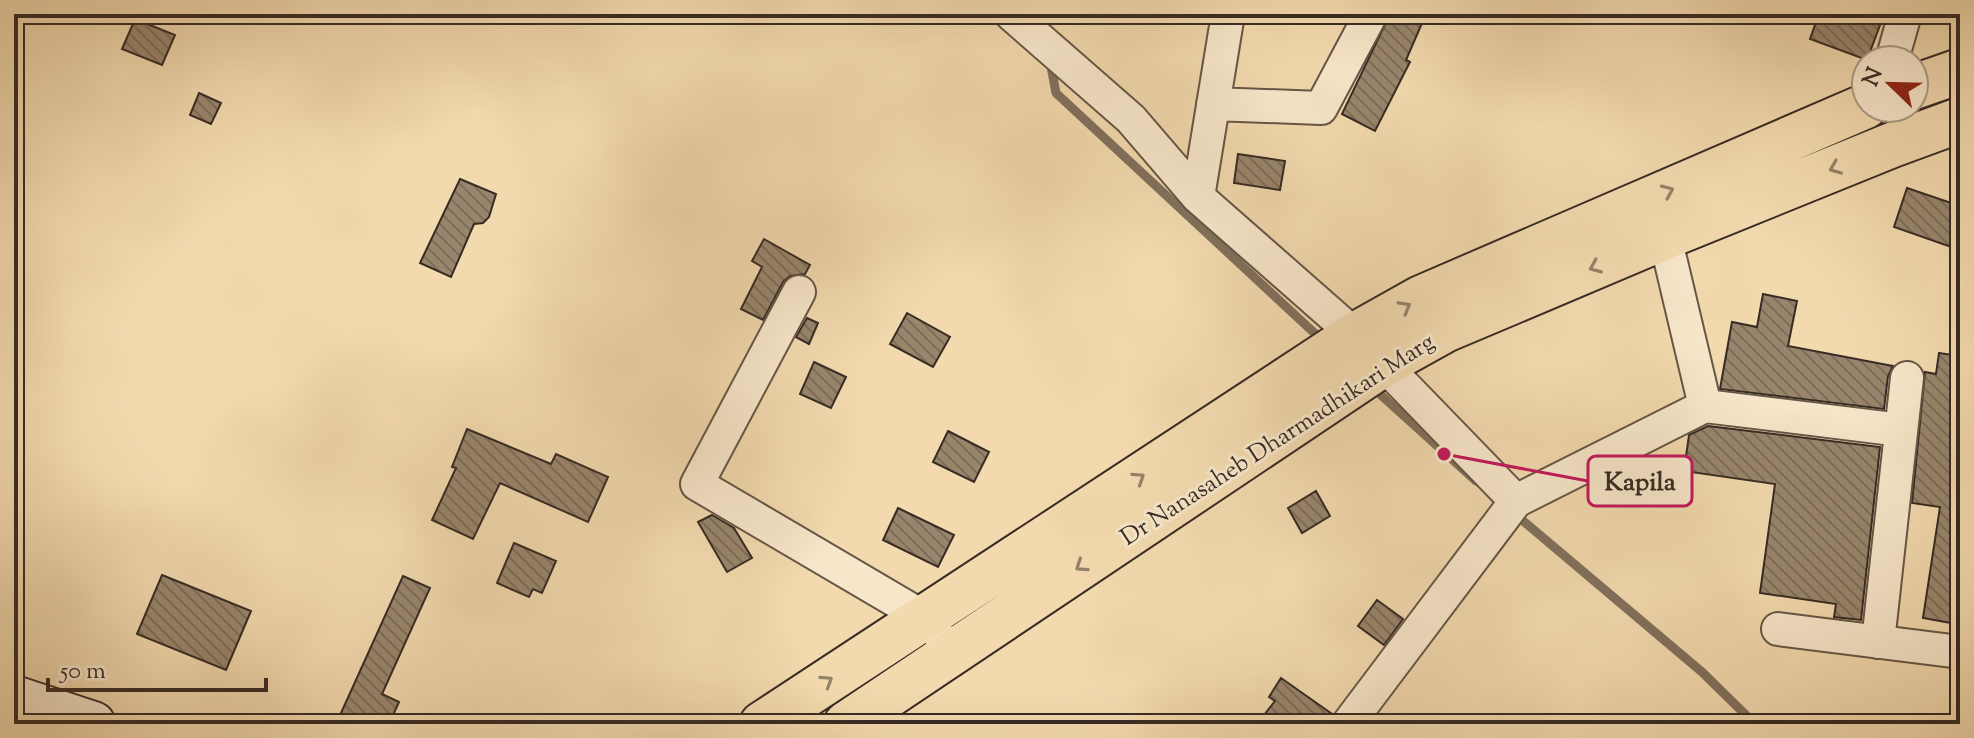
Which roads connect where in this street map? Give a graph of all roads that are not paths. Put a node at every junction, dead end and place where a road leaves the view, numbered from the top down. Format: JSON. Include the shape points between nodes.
{"nodes":[{"id":1,"x":1011,"y":14,"type":"edge"},
{"id":2,"x":1228,"y":14,"type":"edge"},
{"id":3,"x":1371,"y":14,"type":"edge"},
{"id":4,"x":1905,"y":14,"type":"edge"},
{"id":5,"x":1897,"y":44,"type":"edge"},
{"id":6,"x":1960,"y":71,"type":"edge"},
{"id":7,"x":1930,"y":81,"type":"edge"},
{"id":8,"x":1213,"y":104,"type":"junction"},
{"id":9,"x":1850,"y":113,"type":"edge"},
{"id":10,"x":1960,"y":120,"type":"edge"},
{"id":11,"x":1887,"y":126,"type":"edge"},
{"id":12,"x":1198,"y":197,"type":"junction"},
{"id":13,"x":1665,"y":237,"type":"junction"},
{"id":14,"x":799,"y":292,"type":"dead end"},
{"id":15,"x":1369,"y":350,"type":"junction"},
{"id":16,"x":1907,"y":378,"type":"dead end"},
{"id":17,"x":1705,"y":406,"type":"junction"},
{"id":18,"x":1901,"y":430,"type":"junction"},
{"id":19,"x":1516,"y":501,"type":"junction"},
{"id":20,"x":925,"y":618,"type":"junction"},
{"id":21,"x":1778,"y":629,"type":"dead end"},
{"id":22,"x":1878,"y":642,"type":"junction"},
{"id":23,"x":953,"y":652,"type":"junction"},
{"id":24,"x":1960,"y":652,"type":"edge"},
{"id":25,"x":19,"y":707,"type":"edge"},
{"id":26,"x":93,"y":724,"type":"edge"},
{"id":27,"x":762,"y":724,"type":"edge"},
{"id":28,"x":846,"y":724,"type":"edge"},
{"id":29,"x":1348,"y":724,"type":"edge"}],
"edges":[{"from":1,"to":12,"type":"street","via":[[1131,119]]},
{"from":2,"to":8,"type":"street"},
{"from":3,"to":8,"type":"street","via":[[1321,108]]},
{"from":4,"to":5,"type":"street"},
{"from":6,"to":7,"type":"main road"},
{"from":8,"to":12,"type":"street"},
{"from":15,"to":9,"type":"main road","name":"Dr Nanasaheb Dharmadhikari Marg","one_way":true,"via":[[1421,298]]},
{"from":10,"to":11,"type":"main road","name":"Dr Nanasaheb Dharmadhikari Marg"},
{"from":11,"to":13,"type":"main road","name":"Dr Nanasaheb Dharmadhikari Marg","one_way":true},
{"from":12,"to":15,"type":"street"},
{"from":13,"to":15,"type":"main road","name":"Dr Nanasaheb Dharmadhikari Marg","one_way":true,"via":[[1445,330]]},
{"from":13,"to":17,"type":"street"},
{"from":14,"to":20,"type":"street","via":[[697,484]]},
{"from":15,"to":19,"type":"street"},
{"from":20,"to":15,"type":"main road","name":"Dr Nanasaheb Dharmadhikari Marg","one_way":true},
{"from":15,"to":23,"type":"main road","name":"Dr Nanasaheb Dharmadhikari Marg","one_way":true},
{"from":16,"to":18,"type":"street"},
{"from":17,"to":18,"type":"street"},
{"from":17,"to":19,"type":"street"},
{"from":18,"to":22,"type":"street"},
{"from":19,"to":29,"type":"street"},
{"from":20,"to":23,"type":"street"},
{"from":27,"to":20,"type":"main road","name":"Dr Nanasaheb Dharmadhikari Marg","one_way":true},
{"from":21,"to":22,"type":"street"},
{"from":22,"to":24,"type":"street"},
{"from":23,"to":28,"type":"main road","name":"Dr Nanasaheb Dharmadhikari Marg"},
{"from":25,"to":26,"type":"street"}]}
